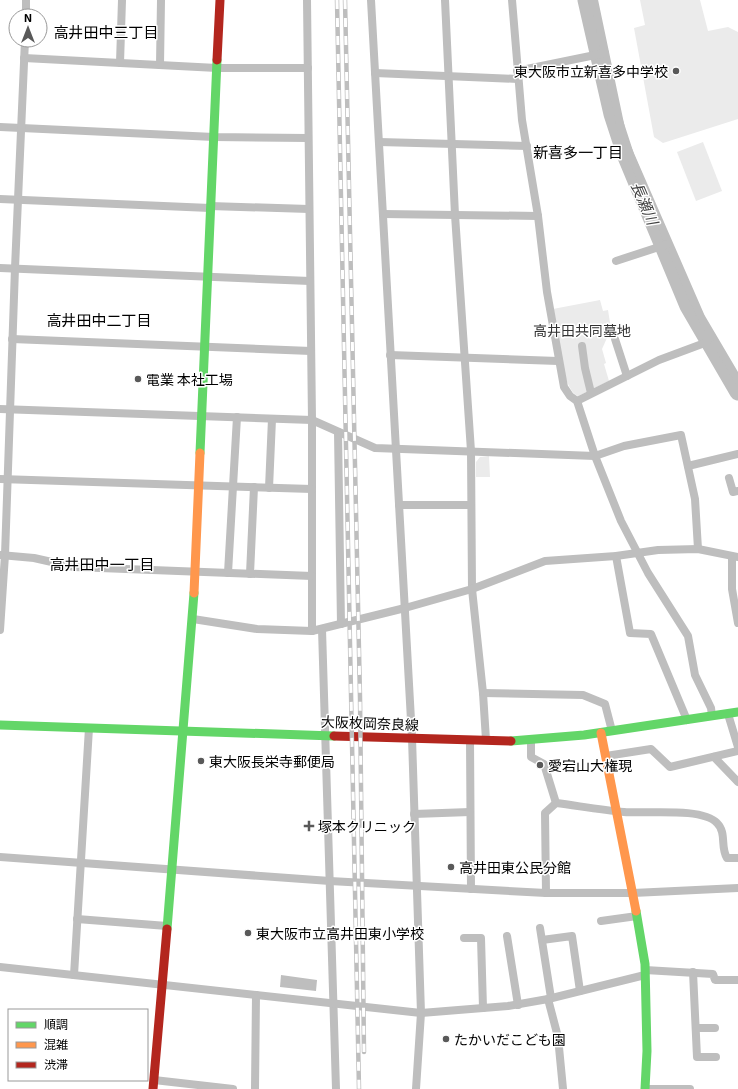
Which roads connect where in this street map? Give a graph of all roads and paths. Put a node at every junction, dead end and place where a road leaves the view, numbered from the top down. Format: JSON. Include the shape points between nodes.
{"nodes":[{"id":1,"x":122,"y":0,"type":"edge"},
{"id":2,"x":162,"y":0,"type":"edge"},
{"id":3,"x":220,"y":0,"type":"edge"},
{"id":4,"x":307,"y":0,"type":"edge"},
{"id":5,"x":371,"y":0,"type":"edge"},
{"id":6,"x":445,"y":0,"type":"edge"},
{"id":7,"x":512,"y":0,"type":"edge"},
{"id":8,"x":594,"y":0,"type":"edge"},
{"id":9,"x":25,"y":48,"type":"edge"},
{"id":10,"x":605,"y":53,"type":"junction"},
{"id":11,"x":24,"y":58,"type":"junction"},
{"id":12,"x":120,"y":63,"type":"junction"},
{"id":13,"x":160,"y":65,"type":"junction"},
{"id":14,"x":217,"y":68,"type":"junction"},
{"id":15,"x":308,"y":68,"type":"junction"},
{"id":16,"x":375,"y":73,"type":"junction"},
{"id":17,"x":518,"y":75,"type":"junction"},
{"id":18,"x":448,"y":76,"type":"junction"},
{"id":19,"x":0,"y":128,"type":"edge"},
{"id":20,"x":22,"y":128,"type":"junction"},
{"id":21,"x":214,"y":137,"type":"junction"},
{"id":22,"x":308,"y":138,"type":"junction"},
{"id":23,"x":379,"y":142,"type":"junction"},
{"id":24,"x":451,"y":145,"type":"junction"},
{"id":25,"x":527,"y":146,"type":"junction"},
{"id":26,"x":0,"y":199,"type":"edge"},
{"id":27,"x":18,"y":199,"type":"junction"},
{"id":28,"x":210,"y":207,"type":"junction"},
{"id":29,"x":309,"y":209,"type":"junction"},
{"id":30,"x":383,"y":214,"type":"junction"},
{"id":31,"x":455,"y":215,"type":"junction"},
{"id":32,"x":538,"y":216,"type":"junction"},
{"id":33,"x":663,"y":246,"type":"junction"},
{"id":34,"x":616,"y":261,"type":"dead end"},
{"id":35,"x":0,"y":268,"type":"edge"},
{"id":36,"x":15,"y":268,"type":"junction"},
{"id":37,"x":207,"y":276,"type":"junction"},
{"id":38,"x":310,"y":281,"type":"junction"},
{"id":39,"x":12,"y":339,"type":"junction"},
{"id":40,"x":615,"y":339,"type":"dead end"},
{"id":41,"x":708,"y":340,"type":"junction"},
{"id":42,"x":204,"y":346,"type":"junction"},
{"id":43,"x":582,"y":346,"type":"dead end"},
{"id":44,"x":311,"y":351,"type":"junction"},
{"id":45,"x":390,"y":355,"type":"junction"},
{"id":46,"x":463,"y":357,"type":"junction"},
{"id":47,"x":558,"y":361,"type":"junction"},
{"id":48,"x":627,"y":376,"type":"junction"},
{"id":49,"x":738,"y":380,"type":"edge"},
{"id":50,"x":591,"y":393,"type":"junction"},
{"id":51,"x":577,"y":402,"type":"junction"},
{"id":52,"x":0,"y":409,"type":"edge"},
{"id":53,"x":10,"y":409,"type":"junction"},
{"id":54,"x":201,"y":416,"type":"junction"},
{"id":55,"x":237,"y":417,"type":"junction"},
{"id":56,"x":272,"y":418,"type":"junction"},
{"id":57,"x":312,"y":420,"type":"junction"},
{"id":58,"x":338,"y":432,"type":"junction"},
{"id":59,"x":396,"y":448,"type":"junction"},
{"id":60,"x":471,"y":451,"type":"junction"},
{"id":61,"x":738,"y":454,"type":"edge"},
{"id":62,"x":595,"y":456,"type":"junction"},
{"id":63,"x":688,"y":466,"type":"junction"},
{"id":64,"x":729,"y":478,"type":"dead end"},
{"id":65,"x":4,"y":479,"type":"edge"},
{"id":66,"x":198,"y":485,"type":"junction"},
{"id":67,"x":232,"y":487,"type":"junction"},
{"id":68,"x":254,"y":487,"type":"junction"},
{"id":69,"x":269,"y":488,"type":"junction"},
{"id":70,"x":312,"y":489,"type":"junction"},
{"id":71,"x":738,"y":491,"type":"edge"},
{"id":72,"x":399,"y":505,"type":"junction"},
{"id":73,"x":471,"y":505,"type":"junction"},
{"id":74,"x":698,"y":549,"type":"junction"},
{"id":75,"x":638,"y":553,"type":"junction"},
{"id":76,"x":3,"y":555,"type":"edge"},
{"id":77,"x":616,"y":556,"type":"junction"},
{"id":78,"x":735,"y":557,"type":"edge"},
{"id":79,"x":196,"y":571,"type":"junction"},
{"id":80,"x":228,"y":573,"type":"junction"},
{"id":81,"x":250,"y":574,"type":"junction"},
{"id":82,"x":312,"y":576,"type":"junction"},
{"id":83,"x":472,"y":589,"type":"junction"},
{"id":84,"x":406,"y":608,"type":"junction"},
{"id":85,"x":194,"y":619,"type":"junction"},
{"id":86,"x":341,"y":624,"type":"junction"},
{"id":87,"x":738,"y":624,"type":"edge"},
{"id":88,"x":322,"y":629,"type":"junction"},
{"id":89,"x":0,"y":630,"type":"edge"},
{"id":90,"x":312,"y":631,"type":"junction"},
{"id":91,"x":483,"y":693,"type":"junction"},
{"id":92,"x":738,"y":712,"type":"edge"},
{"id":93,"x":728,"y":714,"type":"junction"},
{"id":94,"x":712,"y":716,"type":"junction"},
{"id":95,"x":687,"y":720,"type":"junction"},
{"id":96,"x":0,"y":725,"type":"edge"},
{"id":97,"x":89,"y":728,"type":"junction"},
{"id":98,"x":612,"y":731,"type":"junction"},
{"id":99,"x":185,"y":732,"type":"junction"},
{"id":100,"x":600,"y":733,"type":"junction"},
{"id":101,"x":325,"y":735,"type":"junction"},
{"id":102,"x":412,"y":738,"type":"junction"},
{"id":103,"x":531,"y":739,"type":"junction"},
{"id":104,"x":470,"y":740,"type":"junction"},
{"id":105,"x":486,"y":740,"type":"junction"},
{"id":106,"x":738,"y":747,"type":"edge"},
{"id":107,"x":738,"y":751,"type":"edge"},
{"id":108,"x":606,"y":756,"type":"junction"},
{"id":109,"x":714,"y":757,"type":"junction"},
{"id":110,"x":738,"y":782,"type":"edge"},
{"id":111,"x":556,"y":803,"type":"junction"},
{"id":112,"x":617,"y":811,"type":"junction"},
{"id":113,"x":470,"y":812,"type":"junction"},
{"id":114,"x":414,"y":814,"type":"junction"},
{"id":115,"x":0,"y":858,"type":"edge"},
{"id":116,"x":738,"y":858,"type":"edge"},
{"id":117,"x":80,"y":862,"type":"junction"},
{"id":118,"x":172,"y":870,"type":"junction"},
{"id":119,"x":330,"y":881,"type":"junction"},
{"id":120,"x":416,"y":886,"type":"junction"},
{"id":121,"x":738,"y":888,"type":"edge"},
{"id":122,"x":471,"y":890,"type":"junction"},
{"id":123,"x":546,"y":893,"type":"junction"},
{"id":124,"x":633,"y":893,"type":"junction"},
{"id":125,"x":638,"y":916,"type":"junction"},
{"id":126,"x":77,"y":920,"type":"junction"},
{"id":127,"x":601,"y":921,"type":"dead end"},
{"id":128,"x":167,"y":926,"type":"junction"},
{"id":129,"x":540,"y":928,"type":"dead end"},
{"id":130,"x":507,"y":936,"type":"dead end"},
{"id":131,"x":464,"y":938,"type":"dead end"},
{"id":132,"x":542,"y":940,"type":"junction"},
{"id":133,"x":0,"y":967,"type":"edge"},
{"id":134,"x":645,"y":972,"type":"junction"},
{"id":135,"x":693,"y":972,"type":"junction"},
{"id":136,"x":74,"y":975,"type":"junction"},
{"id":137,"x":738,"y":980,"type":"edge"},
{"id":138,"x":162,"y":985,"type":"junction"},
{"id":139,"x":580,"y":991,"type":"junction"},
{"id":140,"x":256,"y":995,"type":"junction"},
{"id":141,"x":549,"y":999,"type":"junction"},
{"id":142,"x":333,"y":1003,"type":"junction"},
{"id":143,"x":518,"y":1005,"type":"junction"},
{"id":144,"x":483,"y":1008,"type":"junction"},
{"id":145,"x":421,"y":1013,"type":"junction"},
{"id":146,"x":696,"y":1028,"type":"junction"},
{"id":147,"x":715,"y":1028,"type":"dead end"},
{"id":148,"x":716,"y":1057,"type":"dead end"},
{"id":149,"x":154,"y":1085,"type":"edge"},
{"id":150,"x":233,"y":1089,"type":"edge"},
{"id":151,"x":255,"y":1089,"type":"edge"},
{"id":152,"x":336,"y":1089,"type":"edge"},
{"id":153,"x":416,"y":1089,"type":"edge"},
{"id":154,"x":563,"y":1089,"type":"edge"},
{"id":155,"x":645,"y":1089,"type":"edge"},
{"id":156,"x":690,"y":1089,"type":"edge"}],
"edges":[{"from":1,"to":12,"type":"street"},
{"from":2,"to":13,"type":"street"},
{"from":3,"to":14,"type":"street"},
{"from":4,"to":15,"type":"street"},
{"from":5,"to":16,"type":"street"},
{"from":6,"to":18,"type":"street"},
{"from":7,"to":17,"type":"street"},
{"from":8,"to":10,"type":"street"},
{"from":9,"to":11,"type":"street"},
{"from":10,"to":17,"type":"street"},
{"from":10,"to":33,"type":"street","via":[[623,138]]},
{"from":11,"to":12,"type":"street"},
{"from":11,"to":20,"type":"street"},
{"from":12,"to":13,"type":"street"},
{"from":13,"to":14,"type":"street"},
{"from":14,"to":15,"type":"street"},
{"from":14,"to":21,"type":"street"},
{"from":15,"to":22,"type":"street"},
{"from":16,"to":18,"type":"street"},
{"from":16,"to":23,"type":"street"},
{"from":17,"to":18,"type":"street"},
{"from":17,"to":25,"type":"street"},
{"from":18,"to":24,"type":"street"},
{"from":19,"to":20,"type":"street"},
{"from":20,"to":21,"type":"street"},
{"from":20,"to":27,"type":"street"},
{"from":21,"to":22,"type":"street"},
{"from":21,"to":28,"type":"street"},
{"from":22,"to":29,"type":"street"},
{"from":23,"to":24,"type":"street"},
{"from":23,"to":30,"type":"street"},
{"from":24,"to":25,"type":"street"},
{"from":24,"to":31,"type":"street"},
{"from":25,"to":32,"type":"street"},
{"from":26,"to":27,"type":"street"},
{"from":27,"to":28,"type":"street"},
{"from":27,"to":36,"type":"street"},
{"from":28,"to":29,"type":"street"},
{"from":28,"to":37,"type":"street"},
{"from":29,"to":38,"type":"street"},
{"from":30,"to":31,"type":"street"},
{"from":30,"to":45,"type":"street"},
{"from":31,"to":32,"type":"street"},
{"from":31,"to":46,"type":"street"},
{"from":32,"to":47,"type":"street"},
{"from":33,"to":34,"type":"street"},
{"from":33,"to":41,"type":"street","via":[[694,303]]},
{"from":35,"to":36,"type":"street"},
{"from":36,"to":37,"type":"street"},
{"from":36,"to":39,"type":"street"},
{"from":37,"to":38,"type":"street"},
{"from":37,"to":42,"type":"street"},
{"from":38,"to":44,"type":"street"},
{"from":39,"to":42,"type":"street"},
{"from":39,"to":53,"type":"street"},
{"from":40,"to":48,"type":"street"},
{"from":41,"to":48,"type":"street"},
{"from":41,"to":49,"type":"street"},
{"from":42,"to":44,"type":"street"},
{"from":42,"to":54,"type":"street"},
{"from":43,"to":50,"type":"street"},
{"from":44,"to":57,"type":"street"},
{"from":45,"to":46,"type":"street"},
{"from":45,"to":59,"type":"street"},
{"from":46,"to":47,"type":"street"},
{"from":46,"to":60,"type":"street"},
{"from":47,"to":51,"type":"street","via":[[564,387]]},
{"from":48,"to":50,"type":"street"},
{"from":50,"to":51,"type":"street"},
{"from":51,"to":62,"type":"street"},
{"from":52,"to":53,"type":"street"},
{"from":53,"to":54,"type":"street"},
{"from":53,"to":65,"type":"street"},
{"from":54,"to":55,"type":"street"},
{"from":54,"to":66,"type":"street"},
{"from":55,"to":56,"type":"street"},
{"from":55,"to":67,"type":"street"},
{"from":56,"to":57,"type":"street"},
{"from":56,"to":69,"type":"street"},
{"from":57,"to":58,"type":"street"},
{"from":57,"to":70,"type":"street"},
{"from":58,"to":59,"type":"street","via":[[375,448]]},
{"from":58,"to":86,"type":"street"},
{"from":59,"to":60,"type":"street"},
{"from":59,"to":72,"type":"street"},
{"from":60,"to":62,"type":"street"},
{"from":60,"to":73,"type":"street"},
{"from":61,"to":63,"type":"street"},
{"from":62,"to":63,"type":"street","via":[[624,446],[681,435]]},
{"from":62,"to":75,"type":"street","via":[[621,521]]},
{"from":63,"to":74,"type":"street","via":[[695,499]]},
{"from":64,"to":71,"type":"street","via":[[733,492]]},
{"from":65,"to":66,"type":"street"},
{"from":65,"to":76,"type":"street"},
{"from":66,"to":67,"type":"street"},
{"from":66,"to":79,"type":"street"},
{"from":67,"to":68,"type":"street"},
{"from":67,"to":80,"type":"street"},
{"from":68,"to":69,"type":"street"},
{"from":68,"to":81,"type":"street"},
{"from":69,"to":70,"type":"street"},
{"from":70,"to":82,"type":"street"},
{"from":72,"to":73,"type":"street"},
{"from":72,"to":84,"type":"street"},
{"from":73,"to":83,"type":"street"},
{"from":74,"to":75,"type":"street"},
{"from":74,"to":78,"type":"street"},
{"from":75,"to":77,"type":"street"},
{"from":75,"to":94,"type":"street","via":[[688,636],[695,675],[711,708]]},
{"from":76,"to":79,"type":"street","via":[[34,558],[74,567]]},
{"from":76,"to":89,"type":"street"},
{"from":77,"to":83,"type":"street","via":[[545,561]]},
{"from":77,"to":95,"type":"street","via":[[630,633],[651,634]]},
{"from":78,"to":87,"type":"street","via":[[732,589]]},
{"from":79,"to":80,"type":"street"},
{"from":79,"to":85,"type":"street"},
{"from":80,"to":81,"type":"street"},
{"from":81,"to":82,"type":"street"},
{"from":82,"to":90,"type":"street"},
{"from":83,"to":84,"type":"street"},
{"from":83,"to":91,"type":"street"},
{"from":84,"to":86,"type":"street"},
{"from":84,"to":102,"type":"street"},
{"from":85,"to":90,"type":"street","via":[[257,629]]},
{"from":85,"to":99,"type":"street"},
{"from":86,"to":88,"type":"street"},
{"from":88,"to":90,"type":"street"},
{"from":88,"to":101,"type":"street"},
{"from":91,"to":98,"type":"street","via":[[583,695],[605,704]]},
{"from":91,"to":105,"type":"street"},
{"from":92,"to":93,"type":"street","name":"大阪枚岡奈良線"},
{"from":93,"to":94,"type":"street","name":"大阪枚岡奈良線"},
{"from":93,"to":106,"type":"street"},
{"from":94,"to":95,"type":"street","name":"大阪枚岡奈良線"},
{"from":95,"to":98,"type":"street","name":"大阪枚岡奈良線"},
{"from":96,"to":97,"type":"street","name":"大阪枚岡奈良線"},
{"from":97,"to":99,"type":"street","name":"大阪枚岡奈良線"},
{"from":97,"to":117,"type":"street"},
{"from":98,"to":100,"type":"street","name":"大阪枚岡奈良線"},
{"from":99,"to":101,"type":"street","name":"大阪枚岡奈良線"},
{"from":99,"to":118,"type":"street"},
{"from":100,"to":103,"type":"street","name":"大阪枚岡奈良線"},
{"from":100,"to":108,"type":"street"},
{"from":101,"to":102,"type":"street","name":"大阪枚岡奈良線"},
{"from":101,"to":119,"type":"street"},
{"from":102,"to":104,"type":"street","name":"大阪枚岡奈良線"},
{"from":102,"to":114,"type":"street"},
{"from":103,"to":105,"type":"street","name":"大阪枚岡奈良線"},
{"from":103,"to":111,"type":"street","via":[[531,757],[544,764]]},
{"from":104,"to":105,"type":"street","name":"大阪枚岡奈良線"},
{"from":104,"to":113,"type":"street"},
{"from":107,"to":109,"type":"street"},
{"from":108,"to":109,"type":"street","via":[[651,749],[670,767]]},
{"from":108,"to":112,"type":"street"},
{"from":109,"to":110,"type":"street"},
{"from":111,"to":112,"type":"street"},
{"from":111,"to":123,"type":"street","via":[[545,813]]},
{"from":112,"to":116,"type":"street","via":[[708,817],[721,828],[724,854],[727,858]]},
{"from":112,"to":124,"type":"street"},
{"from":113,"to":114,"type":"street"},
{"from":113,"to":122,"type":"street"},
{"from":114,"to":120,"type":"street"},
{"from":115,"to":117,"type":"street"},
{"from":117,"to":118,"type":"street"},
{"from":117,"to":126,"type":"street"},
{"from":118,"to":119,"type":"street"},
{"from":118,"to":128,"type":"street"},
{"from":119,"to":120,"type":"street"},
{"from":119,"to":142,"type":"street"},
{"from":120,"to":122,"type":"street"},
{"from":120,"to":145,"type":"street"},
{"from":121,"to":124,"type":"street"},
{"from":122,"to":123,"type":"street"},
{"from":123,"to":124,"type":"street"},
{"from":124,"to":125,"type":"street"},
{"from":125,"to":127,"type":"street"},
{"from":125,"to":134,"type":"street"},
{"from":126,"to":128,"type":"street"},
{"from":126,"to":136,"type":"street"},
{"from":128,"to":138,"type":"street"},
{"from":129,"to":132,"type":"street"},
{"from":130,"to":143,"type":"street"},
{"from":131,"to":144,"type":"street","via":[[481,938]]},
{"from":132,"to":139,"type":"street","via":[[572,936]]},
{"from":132,"to":141,"type":"street"},
{"from":133,"to":136,"type":"street"},
{"from":134,"to":135,"type":"street"},
{"from":134,"to":139,"type":"street"},
{"from":134,"to":155,"type":"street"},
{"from":135,"to":137,"type":"street","via":[[713,974],[715,980]]},
{"from":135,"to":146,"type":"street"},
{"from":136,"to":138,"type":"street"},
{"from":138,"to":140,"type":"street"},
{"from":138,"to":149,"type":"street"},
{"from":139,"to":141,"type":"street"},
{"from":140,"to":142,"type":"street"},
{"from":140,"to":151,"type":"street"},
{"from":141,"to":143,"type":"street"},
{"from":141,"to":154,"type":"street","via":[[558,1038]]},
{"from":142,"to":145,"type":"street"},
{"from":142,"to":152,"type":"street"},
{"from":143,"to":144,"type":"street"},
{"from":144,"to":145,"type":"street"},
{"from":145,"to":153,"type":"street"},
{"from":146,"to":147,"type":"street"},
{"from":146,"to":148,"type":"street","via":[[697,1057]]},
{"from":149,"to":150,"type":"street"},
{"from":155,"to":156,"type":"street"}]}
